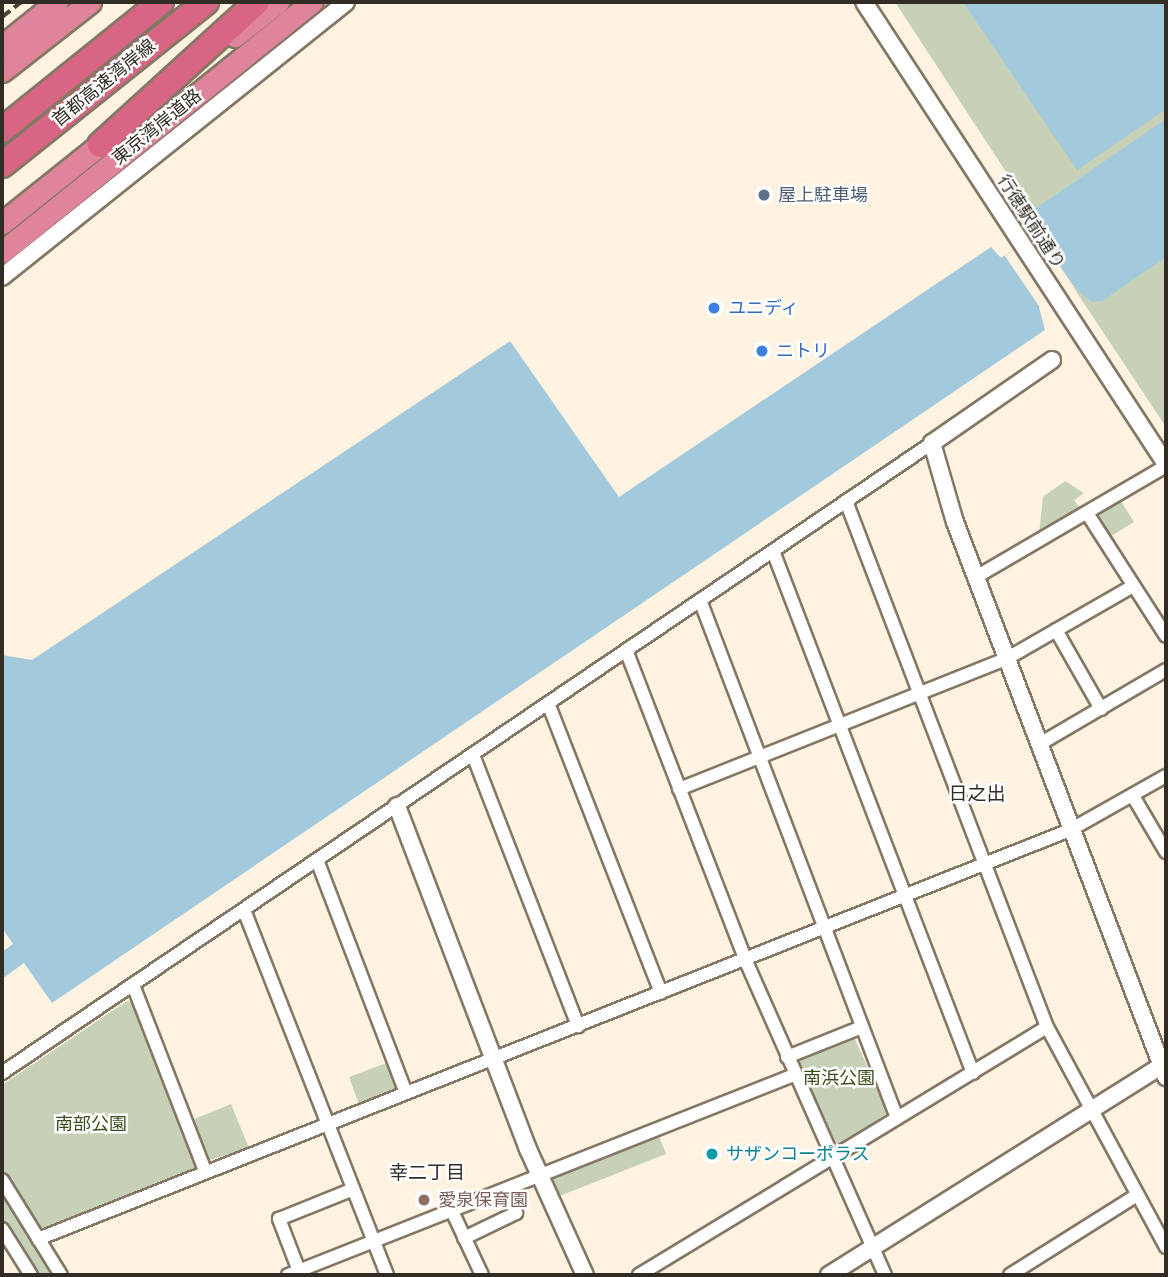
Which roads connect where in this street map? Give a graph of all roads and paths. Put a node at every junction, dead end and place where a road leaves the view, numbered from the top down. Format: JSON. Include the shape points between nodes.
{"nodes":[{"id":1,"x":57,"y":2,"type":"edge"},
{"id":2,"x":90,"y":2,"type":"edge"},
{"id":3,"x":161,"y":2,"type":"edge"},
{"id":4,"x":206,"y":2,"type":"edge"},
{"id":5,"x":257,"y":2,"type":"edge"},
{"id":6,"x":278,"y":2,"type":"edge"},
{"id":7,"x":312,"y":2,"type":"edge"},
{"id":8,"x":346,"y":2,"type":"edge"},
{"id":9,"x":864,"y":2,"type":"edge"},
{"id":10,"x":2,"y":46,"type":"edge"},
{"id":11,"x":2,"y":71,"type":"edge"},
{"id":12,"x":2,"y":130,"type":"edge"},
{"id":13,"x":100,"y":145,"type":"junction"},
{"id":14,"x":2,"y":165,"type":"edge"},
{"id":15,"x":2,"y":223,"type":"edge"},
{"id":16,"x":2,"y":252,"type":"edge"},
{"id":17,"x":2,"y":277,"type":"edge"},
{"id":18,"x":1052,"y":360,"type":"dead end"},
{"id":19,"x":932,"y":443,"type":"junction"},
{"id":20,"x":1166,"y":465,"type":"edge"},
{"id":21,"x":846,"y":501,"type":"junction"},
{"id":22,"x":1087,"y":513,"type":"junction"},
{"id":23,"x":773,"y":551,"type":"junction"},
{"id":24,"x":976,"y":577,"type":"junction"},
{"id":25,"x":1133,"y":586,"type":"junction"},
{"id":26,"x":700,"y":600,"type":"junction"},
{"id":27,"x":1056,"y":630,"type":"junction"},
{"id":28,"x":1166,"y":636,"type":"edge"},
{"id":29,"x":626,"y":650,"type":"junction"},
{"id":30,"x":1006,"y":659,"type":"junction"},
{"id":31,"x":1166,"y":670,"type":"edge"},
{"id":32,"x":920,"y":694,"type":"junction"},
{"id":33,"x":548,"y":703,"type":"junction"},
{"id":34,"x":1101,"y":709,"type":"junction"},
{"id":35,"x":840,"y":725,"type":"junction"},
{"id":36,"x":1038,"y":744,"type":"junction"},
{"id":37,"x":473,"y":755,"type":"junction"},
{"id":38,"x":760,"y":757,"type":"junction"},
{"id":39,"x":1166,"y":776,"type":"edge"},
{"id":40,"x":679,"y":789,"type":"junction"},
{"id":41,"x":1133,"y":796,"type":"junction"},
{"id":42,"x":397,"y":806,"type":"junction"},
{"id":43,"x":1070,"y":830,"type":"junction"},
{"id":44,"x":1166,"y":852,"type":"edge"},
{"id":45,"x":317,"y":860,"type":"junction"},
{"id":46,"x":985,"y":864,"type":"junction"},
{"id":47,"x":905,"y":896,"type":"junction"},
{"id":48,"x":244,"y":910,"type":"junction"},
{"id":49,"x":825,"y":928,"type":"junction"},
{"id":50,"x":745,"y":959,"type":"junction"},
{"id":51,"x":133,"y":985,"type":"junction"},
{"id":52,"x":661,"y":993,"type":"junction"},
{"id":53,"x":578,"y":1026,"type":"junction"},
{"id":54,"x":862,"y":1027,"type":"junction"},
{"id":55,"x":1047,"y":1027,"type":"junction"},
{"id":56,"x":787,"y":1056,"type":"junction"},
{"id":57,"x":494,"y":1059,"type":"junction"},
{"id":58,"x":1164,"y":1070,"type":"edge"},
{"id":59,"x":2,"y":1073,"type":"edge"},
{"id":60,"x":973,"y":1073,"type":"junction"},
{"id":61,"x":794,"y":1075,"type":"junction"},
{"id":62,"x":406,"y":1093,"type":"junction"},
{"id":63,"x":1092,"y":1110,"type":"junction"},
{"id":64,"x":897,"y":1118,"type":"junction"},
{"id":65,"x":326,"y":1124,"type":"junction"},
{"id":66,"x":831,"y":1158,"type":"junction"},
{"id":67,"x":205,"y":1171,"type":"junction"},
{"id":68,"x":540,"y":1177,"type":"junction"},
{"id":69,"x":2,"y":1180,"type":"edge"},
{"id":70,"x":505,"y":1189,"type":"junction"},
{"id":71,"x":351,"y":1190,"type":"junction"},
{"id":72,"x":1138,"y":1195,"type":"junction"},
{"id":73,"x":452,"y":1210,"type":"junction"},
{"id":74,"x":2,"y":1229,"type":"edge"},
{"id":75,"x":464,"y":1238,"type":"junction"},
{"id":76,"x":38,"y":1239,"type":"junction"},
{"id":77,"x":372,"y":1242,"type":"junction"},
{"id":78,"x":1166,"y":1247,"type":"edge"},
{"id":79,"x":872,"y":1248,"type":"junction"},
{"id":80,"x":294,"y":1273,"type":"edge"},
{"id":81,"x":31,"y":1275,"type":"edge"},
{"id":82,"x":61,"y":1275,"type":"edge"},
{"id":83,"x":387,"y":1275,"type":"edge"},
{"id":84,"x":482,"y":1275,"type":"edge"},
{"id":85,"x":585,"y":1275,"type":"edge"},
{"id":86,"x":639,"y":1275,"type":"edge"},
{"id":87,"x":829,"y":1275,"type":"edge"},
{"id":88,"x":885,"y":1275,"type":"edge"},
{"id":89,"x":1010,"y":1275,"type":"edge"}],
"edges":[{"from":1,"to":10,"type":"highway"},
{"from":2,"to":11,"type":"highway"},
{"from":3,"to":12,"type":"highway","name":"首都高速湾岸線"},
{"from":4,"to":14,"type":"highway","name":"首都高速湾岸線"},
{"from":5,"to":13,"type":"highway"},
{"from":6,"to":13,"type":"highway","name":"東京湾岸道路"},
{"from":7,"to":16,"type":"highway","name":"東京湾岸道路"},
{"from":8,"to":17,"type":"street"},
{"from":9,"to":20,"type":"street","name":"行徳駅前通り"},
{"from":13,"to":15,"type":"highway","name":"東京湾岸道路"},
{"from":18,"to":19,"type":"street"},
{"from":19,"to":21,"type":"street"},
{"from":19,"to":24,"type":"street"},
{"from":20,"to":22,"type":"street"},
{"from":21,"to":23,"type":"street"},
{"from":21,"to":32,"type":"street"},
{"from":22,"to":24,"type":"street"},
{"from":22,"to":25,"type":"street"},
{"from":23,"to":26,"type":"street"},
{"from":23,"to":35,"type":"street"},
{"from":24,"to":30,"type":"street"},
{"from":25,"to":27,"type":"street"},
{"from":25,"to":28,"type":"street"},
{"from":26,"to":29,"type":"street"},
{"from":26,"to":38,"type":"street"},
{"from":27,"to":30,"type":"street"},
{"from":27,"to":34,"type":"street"},
{"from":29,"to":33,"type":"street"},
{"from":29,"to":40,"type":"street"},
{"from":30,"to":32,"type":"street"},
{"from":30,"to":36,"type":"street"},
{"from":31,"to":34,"type":"street"},
{"from":32,"to":35,"type":"street"},
{"from":32,"to":46,"type":"street"},
{"from":33,"to":37,"type":"street"},
{"from":33,"to":52,"type":"street"},
{"from":34,"to":36,"type":"street"},
{"from":35,"to":38,"type":"street"},
{"from":35,"to":47,"type":"street"},
{"from":36,"to":43,"type":"street"},
{"from":37,"to":42,"type":"street"},
{"from":37,"to":53,"type":"street"},
{"from":38,"to":40,"type":"street"},
{"from":38,"to":49,"type":"street"},
{"from":39,"to":41,"type":"street"},
{"from":40,"to":50,"type":"street"},
{"from":41,"to":43,"type":"street"},
{"from":41,"to":44,"type":"street"},
{"from":42,"to":45,"type":"street"},
{"from":42,"to":57,"type":"street"},
{"from":43,"to":46,"type":"street"},
{"from":43,"to":58,"type":"street"},
{"from":45,"to":48,"type":"street"},
{"from":45,"to":62,"type":"street"},
{"from":46,"to":47,"type":"street"},
{"from":46,"to":55,"type":"street"},
{"from":47,"to":49,"type":"street"},
{"from":47,"to":60,"type":"street"},
{"from":48,"to":51,"type":"street"},
{"from":48,"to":65,"type":"street"},
{"from":49,"to":50,"type":"street"},
{"from":49,"to":54,"type":"street"},
{"from":50,"to":52,"type":"street"},
{"from":50,"to":56,"type":"street"},
{"from":51,"to":59,"type":"street"},
{"from":51,"to":67,"type":"street"},
{"from":52,"to":53,"type":"street"},
{"from":53,"to":57,"type":"street"},
{"from":54,"to":56,"type":"street"},
{"from":54,"to":64,"type":"street"},
{"from":55,"to":60,"type":"street"},
{"from":55,"to":63,"type":"street"},
{"from":56,"to":61,"type":"street"},
{"from":57,"to":62,"type":"street"},
{"from":57,"to":68,"type":"street"},
{"from":58,"to":63,"type":"street"},
{"from":60,"to":64,"type":"street"},
{"from":61,"to":66,"type":"street"},
{"from":61,"to":68,"type":"street"},
{"from":62,"to":65,"type":"street"},
{"from":63,"to":72,"type":"street"},
{"from":63,"to":79,"type":"street"},
{"from":64,"to":66,"type":"street"},
{"from":65,"to":67,"type":"street"},
{"from":65,"to":71,"type":"street"},
{"from":66,"to":79,"type":"street"},
{"from":66,"to":86,"type":"street"},
{"from":67,"to":76,"type":"street"},
{"from":68,"to":70,"type":"street"},
{"from":68,"to":85,"type":"street"},
{"from":69,"to":76,"type":"street"},
{"from":70,"to":73,"type":"street"},
{"from":70,"to":75,"type":"street","via":[[516,1213]]},
{"from":71,"to":77,"type":"street"},
{"from":71,"to":80,"type":"street","via":[[279,1219]]},
{"from":72,"to":78,"type":"street"},
{"from":72,"to":89,"type":"street"},
{"from":73,"to":75,"type":"street"},
{"from":73,"to":77,"type":"street"},
{"from":74,"to":81,"type":"street"},
{"from":75,"to":84,"type":"street"},
{"from":76,"to":82,"type":"street"},
{"from":77,"to":80,"type":"street"},
{"from":77,"to":83,"type":"street"},
{"from":79,"to":87,"type":"street"},
{"from":79,"to":88,"type":"street"}]}
